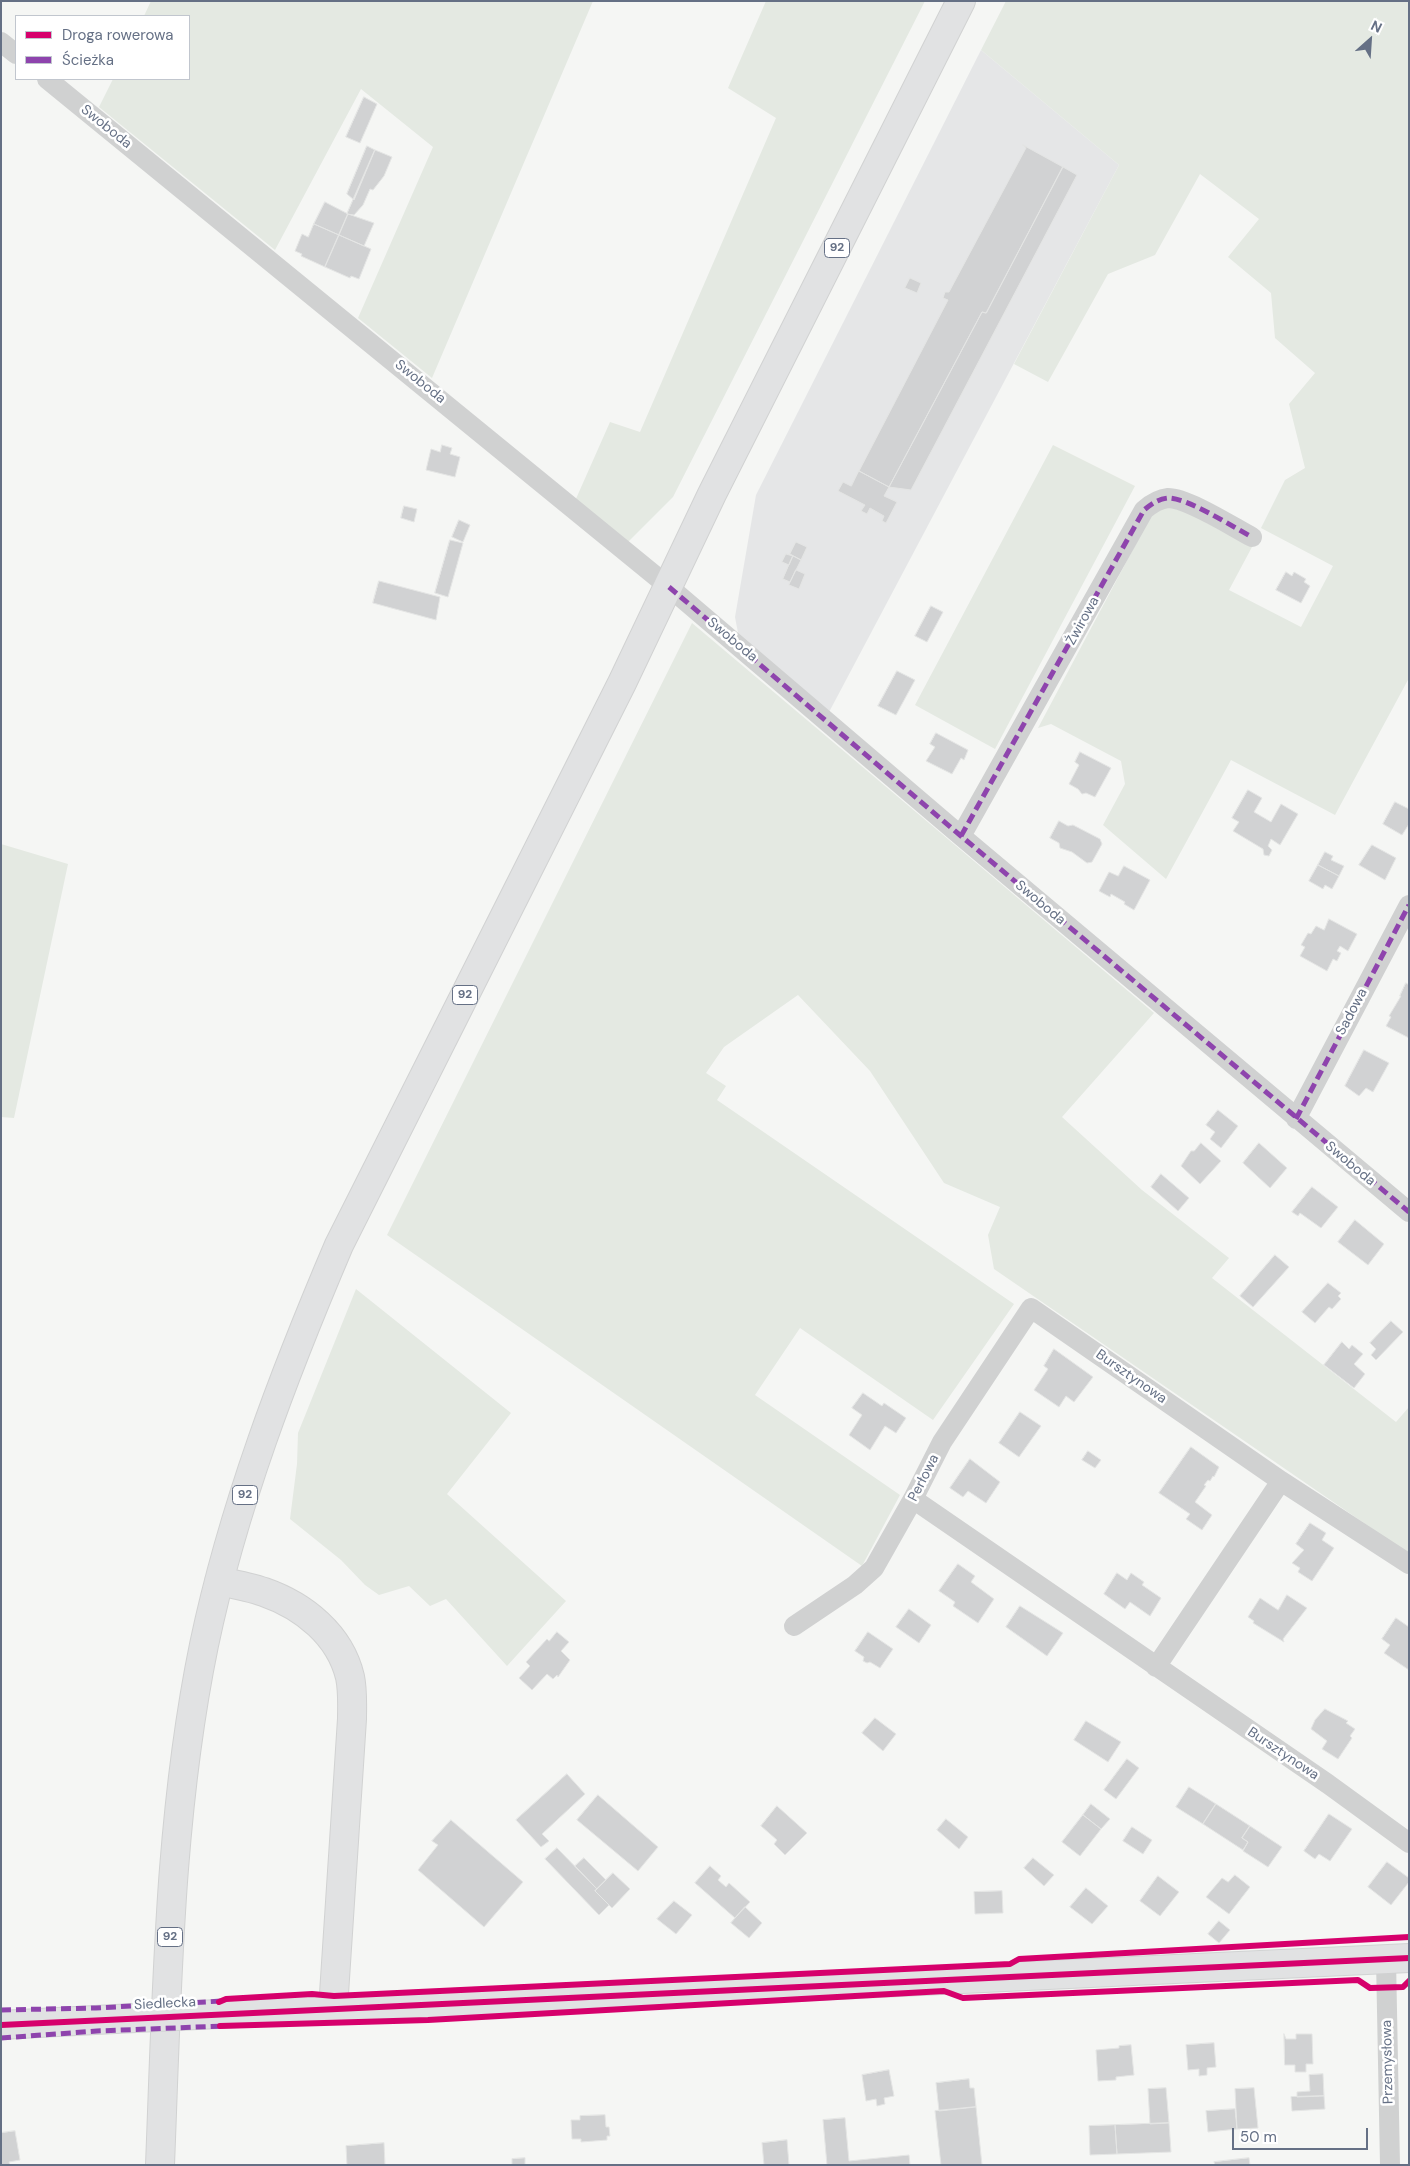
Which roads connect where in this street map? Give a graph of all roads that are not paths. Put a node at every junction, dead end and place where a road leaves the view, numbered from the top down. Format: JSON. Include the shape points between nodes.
{"nodes":[{"id":1,"x":961,"y":1,"type":"edge"},
{"id":2,"x":1,"y":42,"type":"edge"},
{"id":3,"x":15,"y":53,"type":"edge"},
{"id":4,"x":48,"y":80,"type":"edge"},
{"id":5,"x":1252,"y":537,"type":"dead end"},
{"id":6,"x":669,"y":586,"type":"junction"},
{"id":7,"x":961,"y":836,"type":"junction"},
{"id":8,"x":1409,"y":905,"type":"edge"},
{"id":9,"x":1296,"y":1118,"type":"junction"},
{"id":10,"x":1409,"y":1212,"type":"edge"},
{"id":11,"x":1031,"y":1308,"type":"joint"},
{"id":12,"x":1281,"y":1481,"type":"junction"},
{"id":13,"x":913,"y":1499,"type":"junction"},
{"id":14,"x":1409,"y":1564,"type":"edge"},
{"id":15,"x":219,"y":1581,"type":"junction"},
{"id":16,"x":794,"y":1626,"type":"dead end"},
{"id":17,"x":1156,"y":1667,"type":"junction"},
{"id":18,"x":1409,"y":1843,"type":"edge"},
{"id":19,"x":1398,"y":1958,"type":"edge"},
{"id":20,"x":333,"y":2010,"type":"junction"},
{"id":21,"x":1,"y":2025,"type":"edge"},
{"id":22,"x":160,"y":2165,"type":"edge"},
{"id":23,"x":1390,"y":2165,"type":"edge"}],
"edges":[{"from":1,"to":6,"type":"main road","number":"92","via":[[712,494]]},
{"from":2,"to":3,"type":"street"},
{"from":4,"to":6,"type":"street","name":"Swoboda"},
{"from":5,"to":7,"type":"street","name":"Żwirowa","via":[[1181,500],[1167,498],[1144,510]]},
{"from":6,"to":7,"type":"street","name":"Swoboda"},
{"from":6,"to":15,"type":"main road","number":"92","via":[[339,1245],[299,1339],[241,1506]]},
{"from":7,"to":9,"type":"street","name":"Swoboda"},
{"from":8,"to":9,"type":"street","name":"Sadowa"},
{"from":9,"to":10,"type":"street","name":"Swoboda"},
{"from":11,"to":12,"type":"street","name":"Bursztynowa"},
{"from":11,"to":13,"type":"street","name":"Perłowa","via":[[942,1442]]},
{"from":12,"to":14,"type":"street","name":"Bursztynowa"},
{"from":12,"to":17,"type":"street"},
{"from":13,"to":16,"type":"street","name":"Perłowa","via":[[874,1568],[855,1585]]},
{"from":13,"to":17,"type":"street","name":"Bursztynowa"},
{"from":15,"to":20,"type":"main road","via":[[264,1592],[317,1622],[339,1649],[350,1679],[352,1719]]},
{"from":15,"to":22,"type":"main road","number":"92","via":[[192,1710],[181,1800],[169,1947]]},
{"from":17,"to":18,"type":"street","name":"Bursztynowa"},
{"from":19,"to":20,"type":"main road","name":"Siedlecka"},
{"from":19,"to":23,"type":"street","name":"Przemysłowa"},
{"from":20,"to":21,"type":"main road","name":"Siedlecka","bridge":true}]}
